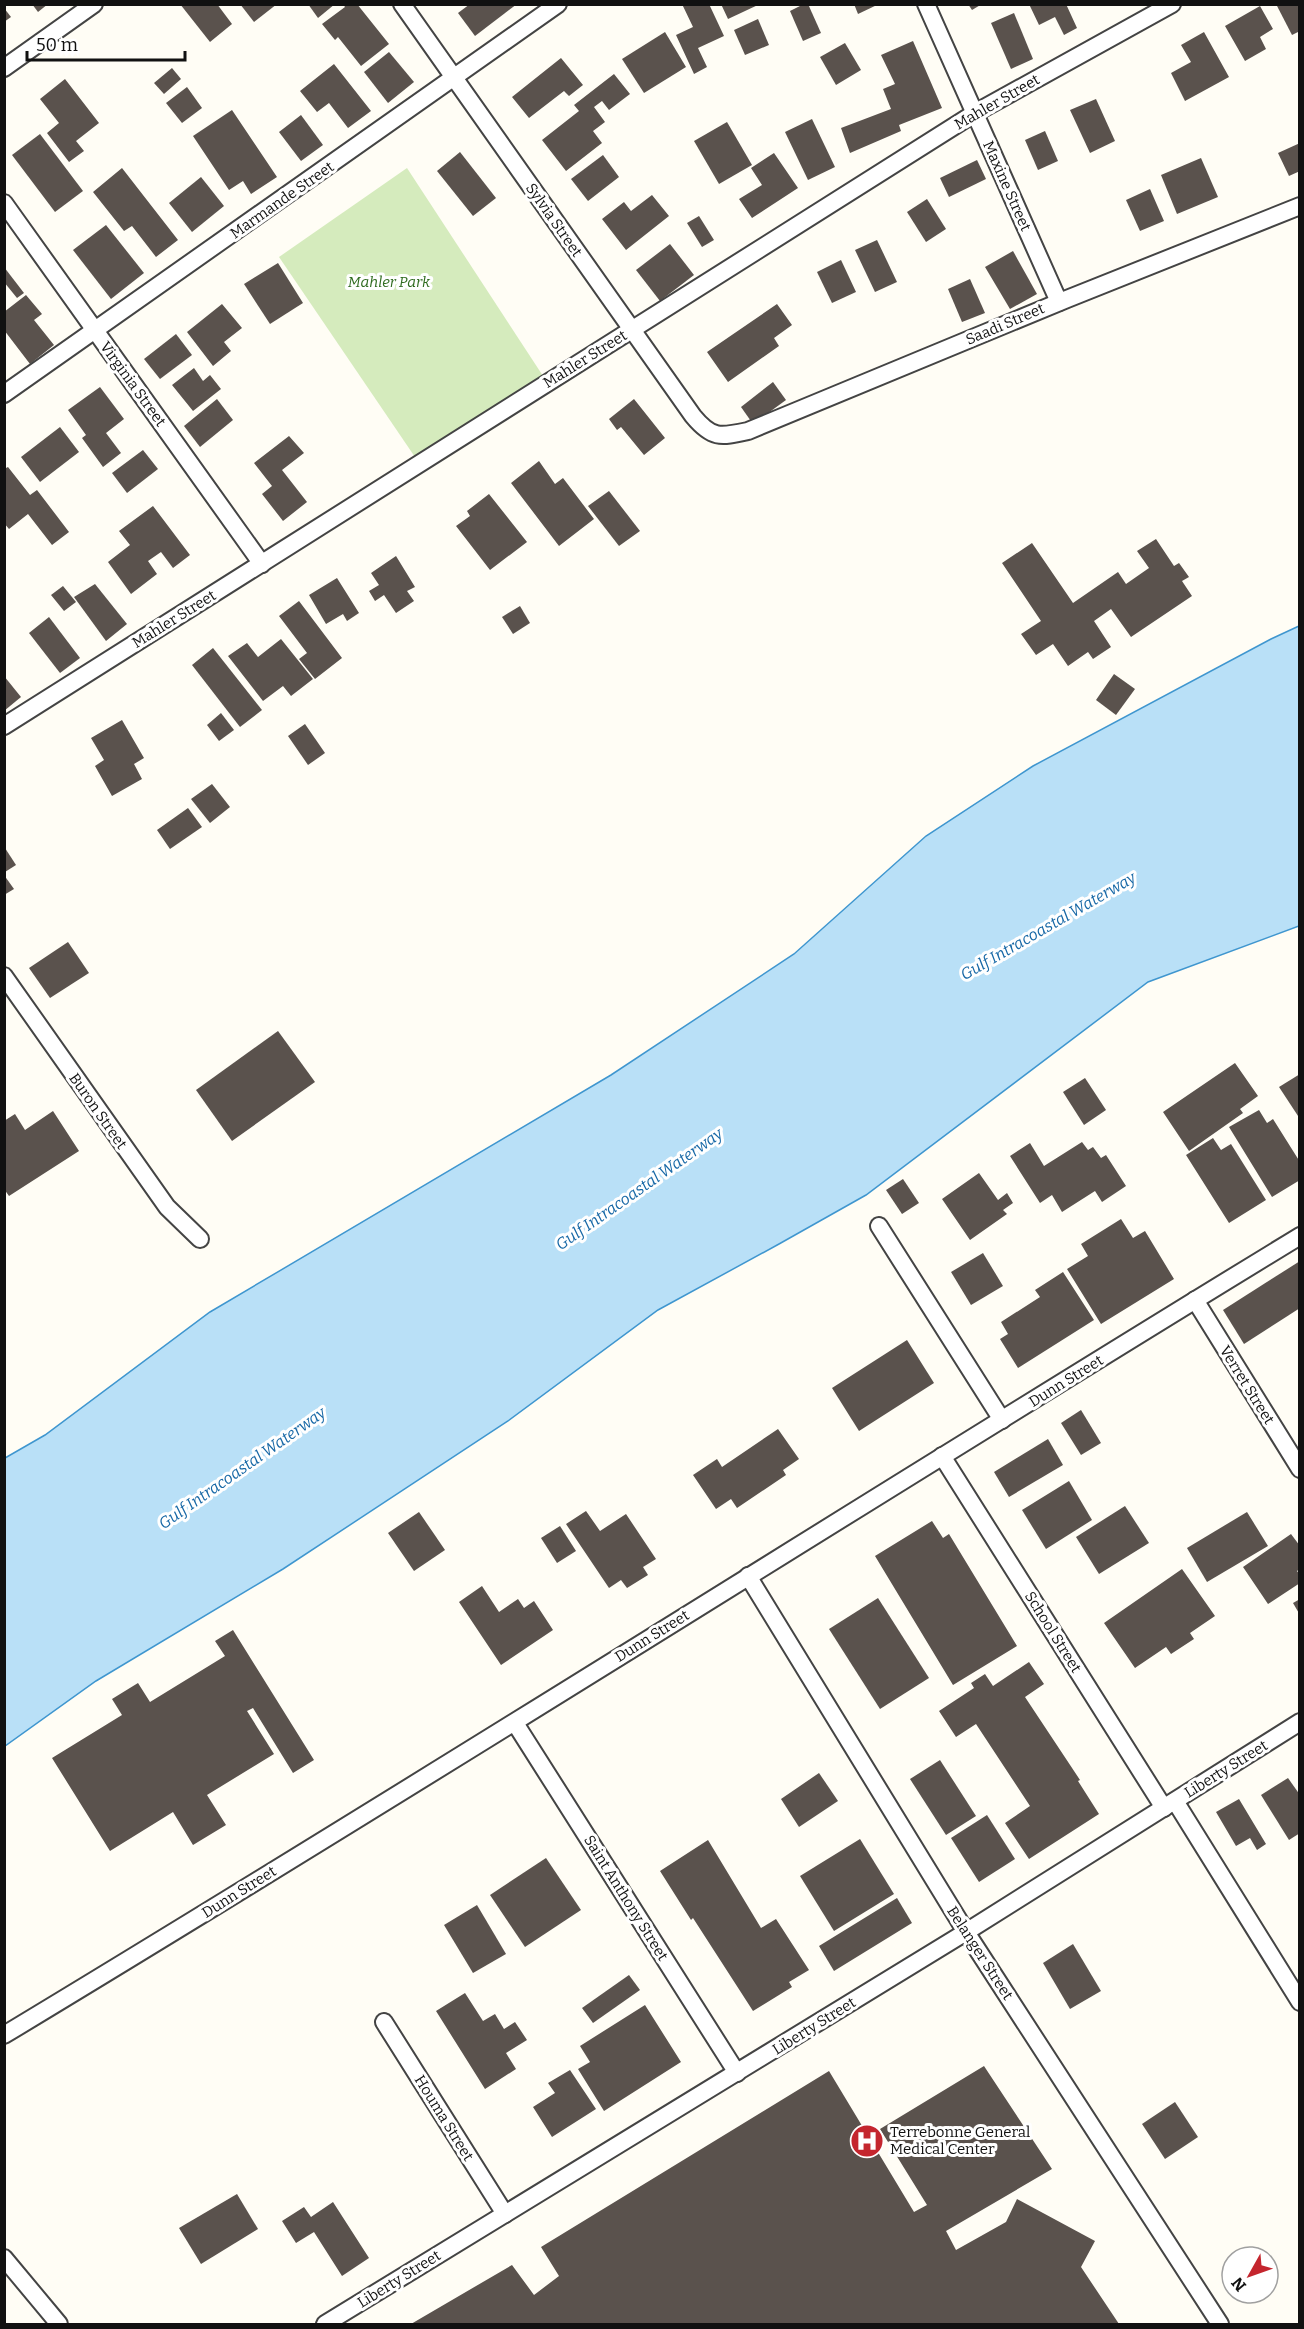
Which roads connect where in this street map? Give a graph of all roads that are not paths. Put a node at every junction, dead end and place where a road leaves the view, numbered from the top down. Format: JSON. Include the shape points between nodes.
{"nodes":[{"id":1,"x":94,"y":4,"type":"edge"},
{"id":2,"x":402,"y":4,"type":"edge"},
{"id":3,"x":558,"y":4,"type":"edge"},
{"id":4,"x":926,"y":4,"type":"edge"},
{"id":5,"x":1172,"y":4,"type":"edge"},
{"id":6,"x":4,"y":68,"type":"edge"},
{"id":7,"x":454,"y":78,"type":"junction"},
{"id":8,"x":975,"y":113,"type":"junction"},
{"id":9,"x":4,"y":203,"type":"edge"},
{"id":10,"x":1299,"y":206,"type":"edge"},
{"id":11,"x":1059,"y":302,"type":"junction"},
{"id":12,"x":632,"y":330,"type":"junction"},
{"id":13,"x":95,"y":331,"type":"junction"},
{"id":14,"x":4,"y":394,"type":"edge"},
{"id":15,"x":710,"y":432,"type":"joint"},
{"id":16,"x":262,"y":564,"type":"junction"},
{"id":17,"x":4,"y":726,"type":"edge"},
{"id":18,"x":4,"y":976,"type":"edge"},
{"id":19,"x":879,"y":1226,"type":"dead end"},
{"id":20,"x":1299,"y":1236,"type":"edge"},
{"id":21,"x":200,"y":1239,"type":"dead end"},
{"id":22,"x":1195,"y":1300,"type":"junction"},
{"id":23,"x":1002,"y":1420,"type":"junction"},
{"id":24,"x":942,"y":1456,"type":"junction"},
{"id":25,"x":1299,"y":1469,"type":"edge"},
{"id":26,"x":748,"y":1576,"type":"junction"},
{"id":27,"x":515,"y":1722,"type":"junction"},
{"id":28,"x":1299,"y":1722,"type":"edge"},
{"id":29,"x":1169,"y":1804,"type":"junction"},
{"id":30,"x":966,"y":1932,"type":"junction"},
{"id":31,"x":1299,"y":2002,"type":"edge"},
{"id":32,"x":384,"y":2022,"type":"dead end"},
{"id":33,"x":4,"y":2035,"type":"edge"},
{"id":34,"x":737,"y":2073,"type":"junction"},
{"id":35,"x":505,"y":2214,"type":"junction"},
{"id":36,"x":4,"y":2258,"type":"edge"},
{"id":37,"x":59,"y":2325,"type":"edge"},
{"id":38,"x":325,"y":2325,"type":"edge"},
{"id":39,"x":1220,"y":2325,"type":"edge"}],
"edges":[{"from":1,"to":6,"type":"street"},
{"from":2,"to":7,"type":"street","name":"Sylvia Street"},
{"from":3,"to":7,"type":"street","name":"Marmande Street"},
{"from":4,"to":8,"type":"street","name":"Maxine Street"},
{"from":5,"to":8,"type":"street","name":"Mahler Street"},
{"from":7,"to":12,"type":"street","name":"Sylvia Street"},
{"from":7,"to":13,"type":"street","name":"Marmande Street"},
{"from":8,"to":11,"type":"street","name":"Maxine Street"},
{"from":8,"to":12,"type":"street","name":"Mahler Street"},
{"from":9,"to":13,"type":"street","name":"Virginia Street"},
{"from":10,"to":11,"type":"street","name":"Saadi Street"},
{"from":11,"to":15,"type":"street","name":"Saadi Street","via":[[748,431],[722,436]]},
{"from":12,"to":15,"type":"street","name":"Sylvia Street","via":[[693,416]]},
{"from":12,"to":16,"type":"street","name":"Mahler Street"},
{"from":13,"to":14,"type":"street","name":"Marmande Street"},
{"from":13,"to":16,"type":"street","name":"Virginia Street"},
{"from":16,"to":17,"type":"street","name":"Mahler Street"},
{"from":18,"to":21,"type":"street","name":"Buron Street","via":[[146,1179],[167,1207]]},
{"from":19,"to":23,"type":"street"},
{"from":20,"to":22,"type":"street","name":"Dunn Street"},
{"from":22,"to":23,"type":"street","name":"Dunn Street"},
{"from":22,"to":25,"type":"street","name":"Verret Street"},
{"from":23,"to":24,"type":"street","name":"Dunn Street"},
{"from":24,"to":26,"type":"street","name":"Dunn Street"},
{"from":24,"to":29,"type":"street","name":"School Street"},
{"from":26,"to":27,"type":"street","name":"Dunn Street"},
{"from":26,"to":30,"type":"street","name":"Belanger Street"},
{"from":27,"to":33,"type":"street","name":"Dunn Street"},
{"from":27,"to":34,"type":"street","name":"Saint Anthony Street"},
{"from":28,"to":29,"type":"street","name":"Liberty Street"},
{"from":29,"to":30,"type":"street","name":"Liberty Street"},
{"from":29,"to":31,"type":"street","name":"School Street"},
{"from":30,"to":34,"type":"street","name":"Liberty Street"},
{"from":30,"to":39,"type":"street","name":"Belanger Street"},
{"from":32,"to":35,"type":"street","name":"Houma Street"},
{"from":34,"to":35,"type":"street","name":"Liberty Street"},
{"from":35,"to":38,"type":"street","name":"Liberty Street"},
{"from":36,"to":37,"type":"street"}]}
